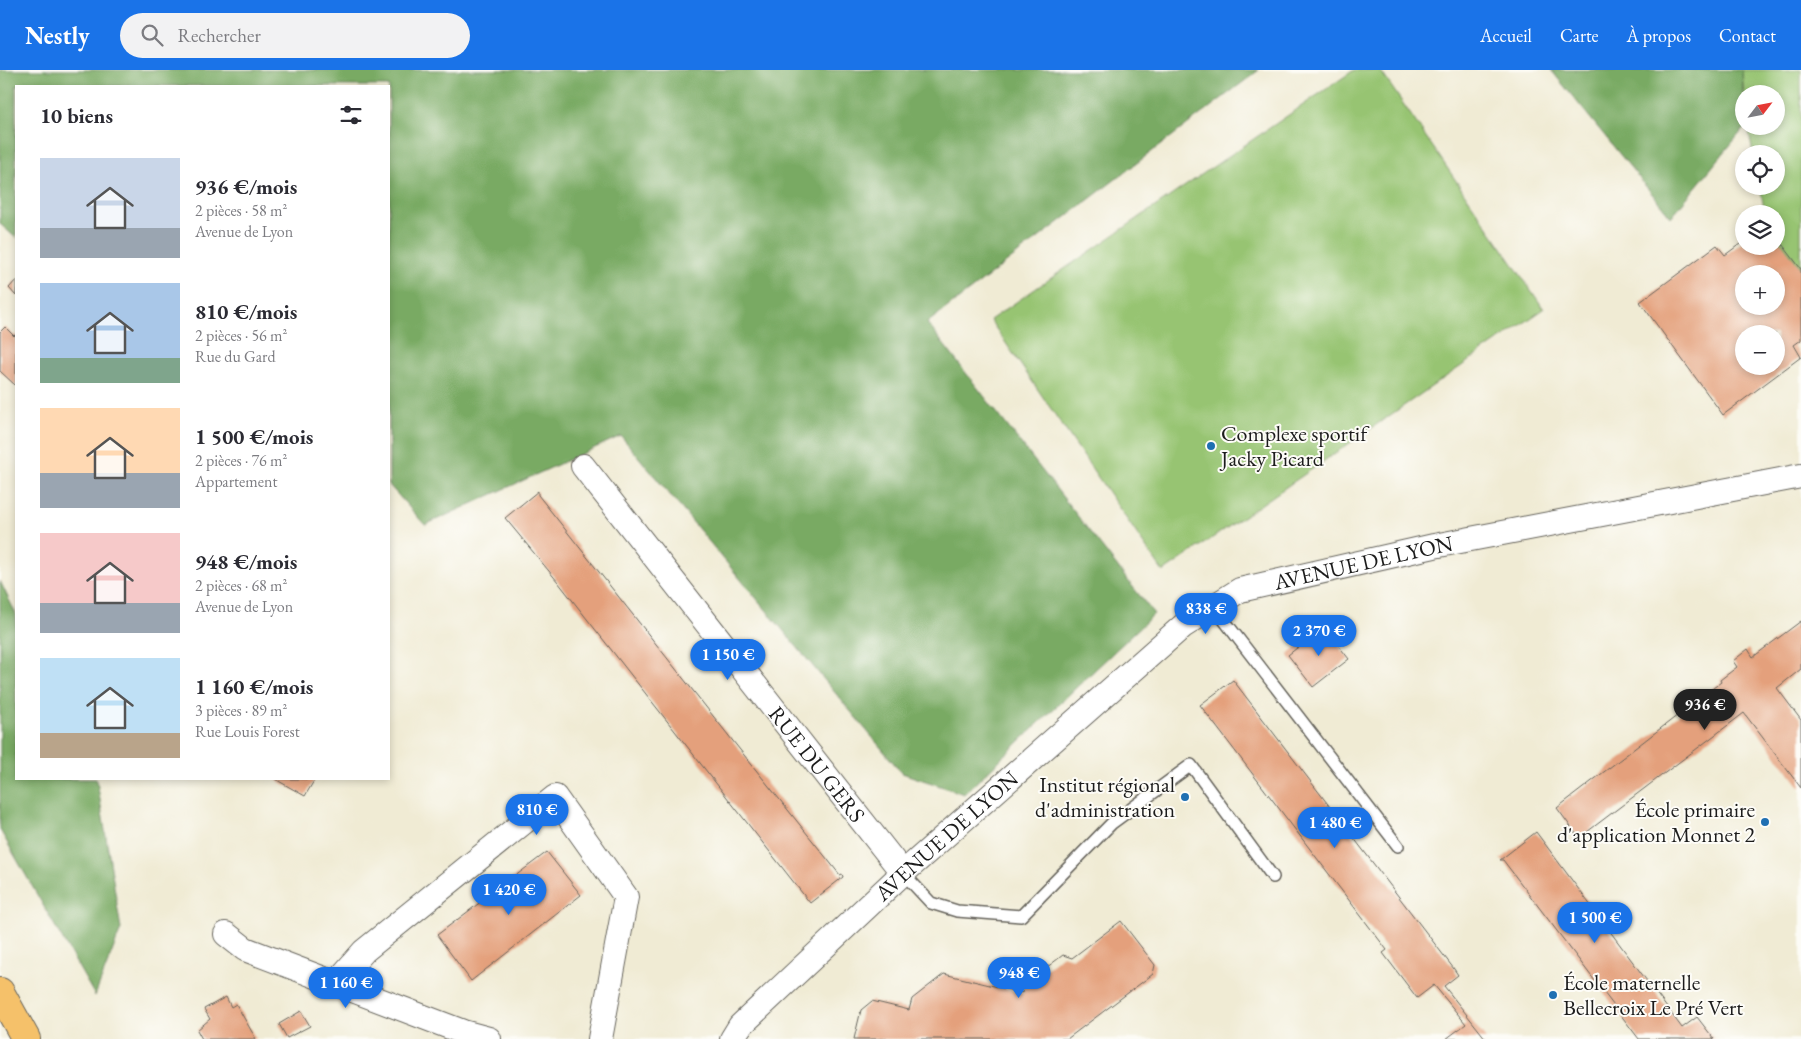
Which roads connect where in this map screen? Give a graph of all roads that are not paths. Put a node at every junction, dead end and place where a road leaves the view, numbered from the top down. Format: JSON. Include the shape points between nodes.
{"nodes":[{"id":1,"x":584,"y":466,"type":"dead end"},
{"id":2,"x":1801,"y":476,"type":"edge"},
{"id":3,"x":1214,"y":607,"type":"junction"},
{"id":4,"x":1398,"y":846,"type":"dead end"},
{"id":5,"x":903,"y":873,"type":"junction"},
{"id":6,"x":1273,"y":877,"type":"dead end"},
{"id":7,"x":226,"y":934,"type":"dead end"},
{"id":8,"x":335,"y":984,"type":"junction"},
{"id":9,"x":0,"y":992,"type":"edge"},
{"id":10,"x":26,"y":1039,"type":"edge"},
{"id":11,"x":489,"y":1039,"type":"edge"},
{"id":12,"x":600,"y":1039,"type":"edge"},
{"id":13,"x":732,"y":1039,"type":"edge"}],
"edges":[{"from":1,"to":5,"type":"street","name":"RUE DU GERS"},
{"from":2,"to":3,"type":"street","name":"AVENUE DE LYON","via":[[1434,546],[1240,590]]},
{"from":3,"to":4,"type":"lane"},
{"from":3,"to":5,"type":"street","name":"AVENUE DE LYON","via":[[1183,626]]},
{"from":5,"to":6,"type":"lane","via":[[931,903],[957,911],[1021,916],[1112,823],[1190,765]]},
{"from":5,"to":13,"type":"street","name":"AVENUE DE LYON","via":[[740,1026]]},
{"from":7,"to":8,"type":"street","via":[[245,949]]},
{"from":8,"to":11,"type":"street"},
{"from":8,"to":12,"type":"street","via":[[364,951],[555,797],[626,897]]},
{"from":9,"to":10,"type":"highway"}]}
